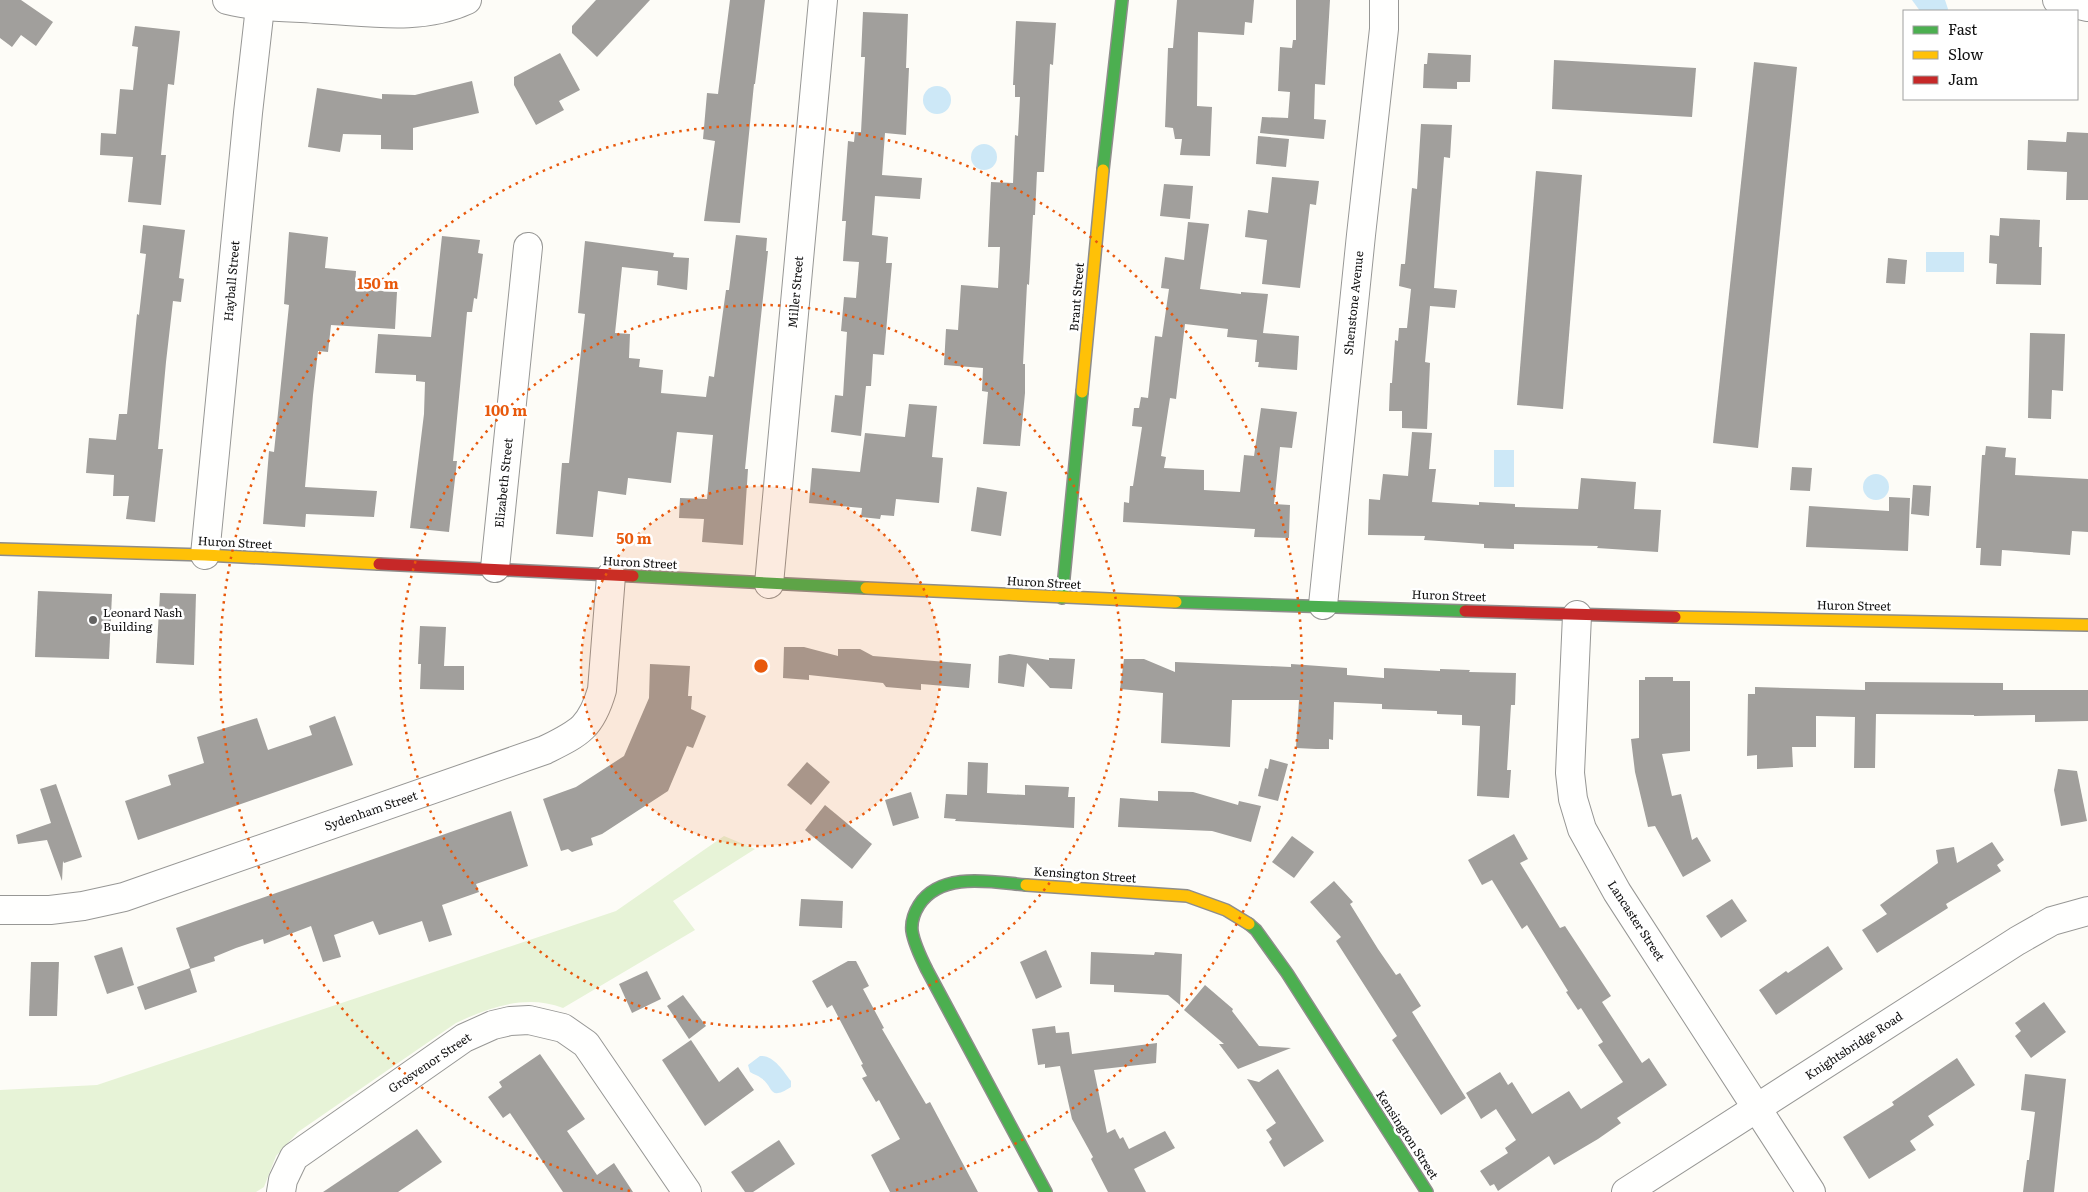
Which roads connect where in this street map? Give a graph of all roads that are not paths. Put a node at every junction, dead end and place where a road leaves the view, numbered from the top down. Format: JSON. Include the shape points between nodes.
{"nodes":[{"id":1,"x":227,"y":0,"type":"edge"},
{"id":2,"x":467,"y":0,"type":"edge"},
{"id":3,"x":823,"y":0,"type":"edge"},
{"id":4,"x":1122,"y":0,"type":"edge"},
{"id":5,"x":1384,"y":0,"type":"edge"},
{"id":6,"x":2057,"y":0,"type":"edge"},
{"id":7,"x":2088,"y":6,"type":"edge"},
{"id":8,"x":260,"y":7,"type":"junction"},
{"id":9,"x":528,"y":248,"type":"dead end"},
{"id":10,"x":0,"y":549,"type":"edge"},
{"id":11,"x":205,"y":555,"type":"junction"},
{"id":12,"x":495,"y":568,"type":"junction"},
{"id":13,"x":611,"y":576,"type":"junction"},
{"id":14,"x":769,"y":584,"type":"junction"},
{"id":15,"x":1062,"y":598,"type":"junction"},
{"id":16,"x":1323,"y":605,"type":"junction"},
{"id":17,"x":1577,"y":615,"type":"junction"},
{"id":18,"x":2088,"y":625,"type":"edge"},
{"id":19,"x":0,"y":910,"type":"edge"},
{"id":20,"x":2088,"y":911,"type":"edge"},
{"id":21,"x":1757,"y":1108,"type":"junction"},
{"id":22,"x":281,"y":1192,"type":"edge"},
{"id":23,"x":687,"y":1192,"type":"edge"},
{"id":24,"x":1046,"y":1192,"type":"edge"},
{"id":25,"x":1427,"y":1192,"type":"edge"},
{"id":26,"x":1626,"y":1192,"type":"edge"},
{"id":27,"x":1811,"y":1192,"type":"edge"}],
"edges":[{"from":1,"to":8,"type":"street"},
{"from":2,"to":8,"type":"street","via":[[423,12],[374,14]]},
{"from":3,"to":14,"type":"street","name":"Miller Street"},
{"from":4,"to":15,"type":"main road","name":"Brant Street"},
{"from":5,"to":16,"type":"street","name":"Shenstone Avenue","via":[[1384,29]]},
{"from":6,"to":7,"type":"street"},
{"from":8,"to":11,"type":"street","name":"Hayball Street"},
{"from":9,"to":12,"type":"street","name":"Elizabeth Street"},
{"from":10,"to":11,"type":"main road","name":"Huron Street"},
{"from":11,"to":12,"type":"main road","name":"Huron Street"},
{"from":12,"to":13,"type":"main road","name":"Huron Street"},
{"from":13,"to":14,"type":"main road","name":"Huron Street"},
{"from":13,"to":19,"type":"street","name":"Sydenham Street","via":[[602,690],[590,718],[573,737],[545,750],[124,897],[50,910]]},
{"from":14,"to":15,"type":"main road","name":"Huron Street"},
{"from":15,"to":16,"type":"main road","name":"Huron Street"},
{"from":16,"to":17,"type":"main road","name":"Huron Street"},
{"from":17,"to":18,"type":"main road","name":"Huron Street"},
{"from":17,"to":21,"type":"street","name":"Lancaster Street","via":[[1570,773],[1573,799],[1582,829],[1617,892]]},
{"from":20,"to":21,"type":"street","name":"Knightsbridge Road","via":[[2052,921],[2017,941]]},
{"from":21,"to":26,"type":"street","name":"Knightsbridge Road"},
{"from":21,"to":27,"type":"street","name":"Lancaster Street"},
{"from":22,"to":23,"type":"street","name":"Grosvenor Street","via":[[294,1157],[464,1038],[493,1025],[529,1020],[563,1028],[586,1044]]},
{"from":24,"to":25,"type":"main road","name":"Kensington Street","via":[[916,944],[912,931],[913,916],[920,901],[947,884],[1025,885],[1186,896],[1210,903],[1245,920],[1283,967]]}]}
